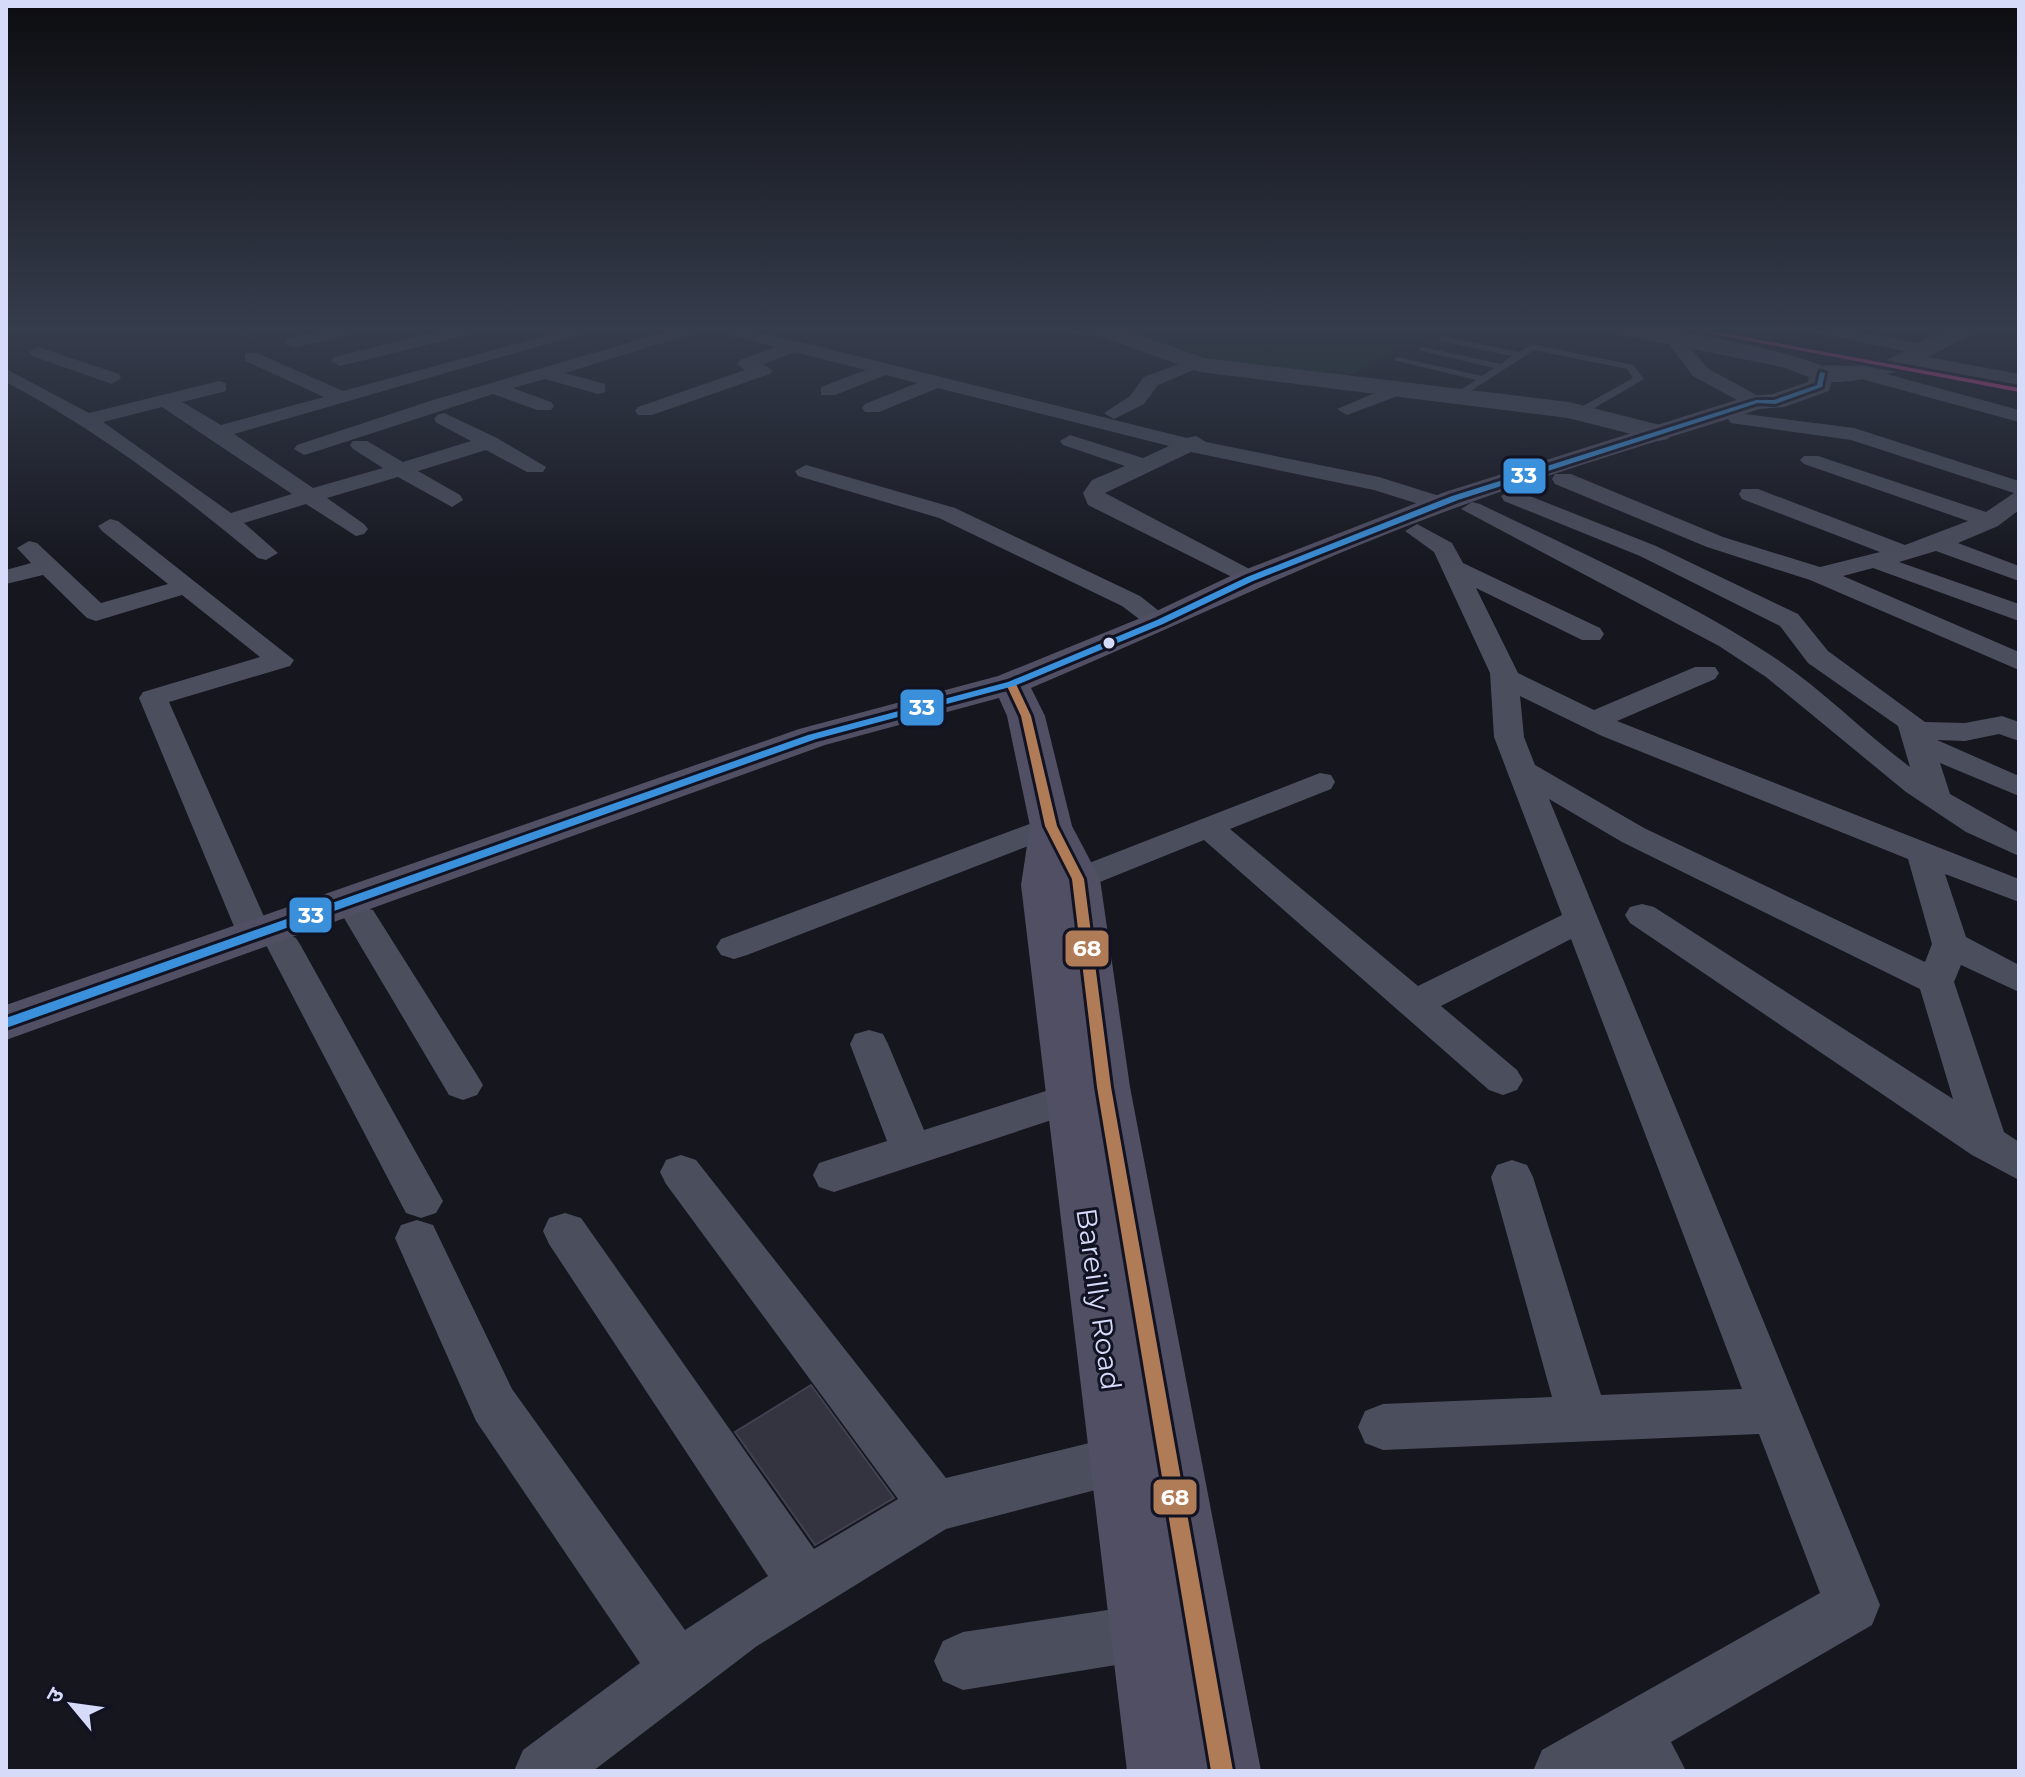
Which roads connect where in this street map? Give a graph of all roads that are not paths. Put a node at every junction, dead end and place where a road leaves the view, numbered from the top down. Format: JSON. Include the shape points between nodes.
{"nodes":[{"id":1,"x":71,"y":410,"type":"edge"},
{"id":2,"x":113,"y":410,"type":"edge"},
{"id":3,"x":190,"y":410,"type":"edge"},
{"id":4,"x":299,"y":410,"type":"edge"},
{"id":5,"x":425,"y":410,"type":"edge"},
{"id":6,"x":648,"y":410,"type":"edge"},
{"id":7,"x":1073,"y":410,"type":"edge"},
{"id":8,"x":1099,"y":410,"type":"edge"},
{"id":9,"x":1119,"y":410,"type":"edge"},
{"id":10,"x":1563,"y":410,"type":"edge"},
{"id":11,"x":1584,"y":410,"type":"edge"},
{"id":12,"x":1745,"y":410,"type":"edge"},
{"id":13,"x":1748,"y":410,"type":"edge"},
{"id":14,"x":1767,"y":410,"type":"edge"},
{"id":15,"x":1997,"y":410,"type":"edge"},
{"id":16,"x":645,"y":411,"type":"dead end"},
{"id":17,"x":1580,"y":412,"type":"junction"},
{"id":18,"x":1114,"y":413,"type":"junction"},
{"id":19,"x":2019,"y":416,"type":"edge"},
{"id":20,"x":444,"y":419,"type":"dead end"},
{"id":21,"x":85,"y":420,"type":"junction"},
{"id":22,"x":218,"y":432,"type":"junction"},
{"id":23,"x":1659,"y":433,"type":"junction"},
{"id":24,"x":1070,"y":441,"type":"dead end"},
{"id":25,"x":1198,"y":441,"type":"junction"},
{"id":26,"x":490,"y":442,"type":"junction"},
{"id":27,"x":360,"y":445,"type":"dead end"},
{"id":28,"x":304,"y":449,"type":"dead end"},
{"id":29,"x":1811,"y":460,"type":"dead end"},
{"id":30,"x":1143,"y":465,"type":"junction"},
{"id":31,"x":535,"y":467,"type":"dead end"},
{"id":32,"x":401,"y":469,"type":"junction"},
{"id":33,"x":806,"y":471,"type":"dead end"},
{"id":34,"x":1563,"y":479,"type":"junction"},
{"id":35,"x":2019,"y":488,"type":"edge"},
{"id":36,"x":1750,"y":494,"type":"dead end"},
{"id":37,"x":310,"y":496,"type":"junction"},
{"id":38,"x":1512,"y":496,"type":"junction"},
{"id":39,"x":2019,"y":499,"type":"edge"},
{"id":40,"x":452,"y":500,"type":"dead end"},
{"id":41,"x":1446,"y":511,"type":"junction"},
{"id":42,"x":228,"y":521,"type":"junction"},
{"id":43,"x":1994,"y":525,"type":"junction"},
{"id":44,"x":110,"y":526,"type":"dead end"},
{"id":45,"x":356,"y":529,"type":"dead end"},
{"id":46,"x":1937,"y":543,"type":"junction"},
{"id":47,"x":29,"y":548,"type":"dead end"},
{"id":48,"x":1902,"y":552,"type":"junction"},
{"id":49,"x":266,"y":553,"type":"dead end"},
{"id":50,"x":1872,"y":560,"type":"junction"},
{"id":51,"x":48,"y":566,"type":"junction"},
{"id":52,"x":1454,"y":568,"type":"junction"},
{"id":53,"x":2019,"y":574,"type":"edge"},
{"id":54,"x":1819,"y":575,"type":"junction"},
{"id":55,"x":6,"y":577,"type":"edge"},
{"id":56,"x":1250,"y":579,"type":"junction"},
{"id":57,"x":186,"y":586,"type":"junction"},
{"id":58,"x":2019,"y":613,"type":"edge"},
{"id":59,"x":1160,"y":622,"type":"junction"},
{"id":60,"x":1591,"y":634,"type":"dead end"},
{"id":61,"x":2019,"y":662,"type":"edge"},
{"id":62,"x":1705,"y":673,"type":"dead end"},
{"id":63,"x":1504,"y":677,"type":"junction"},
{"id":64,"x":1011,"y":684,"type":"junction"},
{"id":65,"x":933,"y":707,"type":"junction"},
{"id":66,"x":1593,"y":721,"type":"junction"},
{"id":67,"x":2019,"y":732,"type":"edge"},
{"id":68,"x":1915,"y":736,"type":"junction"},
{"id":69,"x":1522,"y":770,"type":"junction"},
{"id":70,"x":1320,"y":782,"type":"dead end"},
{"id":71,"x":2019,"y":787,"type":"edge"},
{"id":72,"x":1935,"y":795,"type":"junction"},
{"id":73,"x":1051,"y":826,"type":"junction"},
{"id":74,"x":1208,"y":827,"type":"junction"},
{"id":75,"x":2019,"y":846,"type":"edge"},
{"id":76,"x":1922,"y":852,"type":"junction"},
{"id":77,"x":1078,"y":879,"type":"junction"},
{"id":78,"x":2019,"y":891,"type":"edge"},
{"id":79,"x":1642,"y":915,"type":"dead end"},
{"id":80,"x":361,"y":918,"type":"junction"},
{"id":81,"x":1581,"y":920,"type":"junction"},
{"id":82,"x":270,"y":941,"type":"junction"},
{"id":83,"x":1950,"y":944,"type":"junction"},
{"id":84,"x":734,"y":947,"type":"dead end"},
{"id":85,"x":2019,"y":980,"type":"edge"},
{"id":86,"x":1936,"y":982,"type":"junction"},
{"id":87,"x":1414,"y":1004,"type":"junction"},
{"id":88,"x":6,"y":1023,"type":"edge"},
{"id":89,"x":869,"y":1044,"type":"dead end"},
{"id":90,"x":6,"y":1048,"type":"edge"},
{"id":91,"x":1503,"y":1080,"type":"dead end"},
{"id":92,"x":463,"y":1085,"type":"dead end"},
{"id":93,"x":1071,"y":1098,"type":"junction"},
{"id":94,"x":911,"y":1150,"type":"junction"},
{"id":95,"x":2003,"y":1154,"type":"edge"},
{"id":96,"x":681,"y":1172,"type":"dead end"},
{"id":97,"x":834,"y":1175,"type":"dead end"},
{"id":98,"x":1512,"y":1177,"type":"dead end"},
{"id":99,"x":565,"y":1231,"type":"dead end"},
{"id":100,"x":1775,"y":1410,"type":"junction"},
{"id":101,"x":1583,"y":1418,"type":"junction"},
{"id":102,"x":1383,"y":1427,"type":"dead end"},
{"id":103,"x":1122,"y":1459,"type":"junction"},
{"id":104,"x":935,"y":1506,"type":"junction"},
{"id":105,"x":806,"y":1584,"type":"junction"},
{"id":106,"x":1147,"y":1632,"type":"junction"},
{"id":107,"x":963,"y":1661,"type":"dead end"},
{"id":108,"x":679,"y":1670,"type":"junction"},
{"id":109,"x":1641,"y":1753,"type":"edge"},
{"id":110,"x":544,"y":1771,"type":"edge"},
{"id":111,"x":1166,"y":1771,"type":"edge"},
{"id":112,"x":1222,"y":1771,"type":"edge"},
{"id":113,"x":1563,"y":1771,"type":"edge"}],
"edges":[{"from":1,"to":21,"type":"street"},
{"from":2,"to":21,"type":"street"},
{"from":3,"to":22,"type":"street"},
{"from":4,"to":22,"type":"street"},
{"from":5,"to":28,"type":"street"},
{"from":6,"to":16,"type":"street"},
{"from":7,"to":25,"type":"street"},
{"from":8,"to":18,"type":"street"},
{"from":9,"to":18,"type":"street"},
{"from":10,"to":17,"type":"street"},
{"from":11,"to":17,"type":"lane"},
{"from":12,"to":23,"type":"main road"},
{"from":13,"to":34,"type":"main road"},
{"from":14,"to":35,"type":"street"},
{"from":15,"to":19,"type":"street"},
{"from":17,"to":23,"type":"street"},
{"from":18,"to":25,"type":"street"},
{"from":20,"to":26,"type":"street"},
{"from":21,"to":42,"type":"street"},
{"from":22,"to":37,"type":"street"},
{"from":23,"to":41,"type":"main road"},
{"from":24,"to":30,"type":"street"},
{"from":25,"to":30,"type":"street"},
{"from":25,"to":41,"type":"street","via":[[1379,484]]},
{"from":26,"to":31,"type":"street"},
{"from":26,"to":32,"type":"street"},
{"from":27,"to":32,"type":"street"},
{"from":29,"to":43,"type":"street"},
{"from":30,"to":56,"type":"street","via":[[1100,485],[1096,500]]},
{"from":32,"to":37,"type":"street"},
{"from":32,"to":40,"type":"street"},
{"from":33,"to":59,"type":"street","via":[[947,513],[1131,601]]},
{"from":34,"to":38,"type":"main road"},
{"from":34,"to":54,"type":"street","via":[[1715,542]]},
{"from":36,"to":48,"type":"street"},
{"from":37,"to":42,"type":"street"},
{"from":37,"to":45,"type":"street"},
{"from":38,"to":41,"type":"main road"},
{"from":38,"to":68,"type":"street","via":[[1648,551],[1789,620],[1818,657],[1911,722]]},
{"from":39,"to":43,"type":"street"},
{"from":41,"to":52,"type":"street","via":[[1444,548]]},
{"from":41,"to":56,"type":"main road"},
{"from":41,"to":59,"type":"main road","via":[[1269,587]]},
{"from":41,"to":72,"type":"street","via":[[1637,589],[1761,661],[1860,743]]},
{"from":42,"to":49,"type":"street"},
{"from":43,"to":46,"type":"street"},
{"from":44,"to":57,"type":"street"},
{"from":46,"to":48,"type":"street"},
{"from":46,"to":53,"type":"street"},
{"from":47,"to":51,"type":"street"},
{"from":48,"to":50,"type":"street"},
{"from":50,"to":54,"type":"street"},
{"from":50,"to":58,"type":"street"},
{"from":51,"to":55,"type":"street"},
{"from":51,"to":57,"type":"street","via":[[96,613]]},
{"from":52,"to":60,"type":"street"},
{"from":52,"to":63,"type":"street"},
{"from":54,"to":61,"type":"street"},
{"from":56,"to":59,"type":"main road"},
{"from":57,"to":82,"type":"street","via":[[280,660],[153,698]]},
{"from":59,"to":64,"type":"main road"},
{"from":62,"to":66,"type":"street"},
{"from":63,"to":66,"type":"street"},
{"from":63,"to":69,"type":"street","via":[[1509,737]]},
{"from":64,"to":65,"type":"main road"},
{"from":64,"to":73,"type":"main road","name":"Bareilly Road","via":[[1026,716]]},
{"from":65,"to":80,"type":"main road"},
{"from":65,"to":82,"type":"main road","via":[[812,737]]},
{"from":66,"to":76,"type":"street"},
{"from":67,"to":68,"type":"street","via":[[2002,725]]},
{"from":68,"to":71,"type":"street"},
{"from":68,"to":72,"type":"street"},
{"from":69,"to":81,"type":"street"},
{"from":69,"to":86,"type":"street","via":[[1633,835]]},
{"from":70,"to":74,"type":"street"},
{"from":72,"to":75,"type":"street"},
{"from":73,"to":77,"type":"main road","name":"Bareilly Road"},
{"from":73,"to":84,"type":"street"},
{"from":73,"to":93,"type":"main road","name":"Bareilly Road","via":[[1043,885]]},
{"from":74,"to":77,"type":"street"},
{"from":74,"to":87,"type":"street"},
{"from":76,"to":78,"type":"street"},
{"from":76,"to":83,"type":"street"},
{"from":77,"to":112,"type":"main road","name":"Bareilly Road","via":[[1104,1087]]},
{"from":79,"to":95,"type":"street"},
{"from":80,"to":82,"type":"main road"},
{"from":80,"to":92,"type":"street"},
{"from":81,"to":87,"type":"street"},
{"from":81,"to":100,"type":"street"},
{"from":82,"to":88,"type":"main road"},
{"from":82,"to":90,"type":"main road"},
{"from":82,"to":108,"type":"street","via":[[419,1220],[494,1405]]},
{"from":83,"to":85,"type":"street"},
{"from":83,"to":86,"type":"street"},
{"from":86,"to":95,"type":"street"},
{"from":87,"to":91,"type":"street"},
{"from":89,"to":94,"type":"street"},
{"from":93,"to":94,"type":"street"},
{"from":93,"to":103,"type":"main road","name":"Bareilly Road"},
{"from":94,"to":97,"type":"street"},
{"from":96,"to":104,"type":"street"},
{"from":98,"to":101,"type":"street"},
{"from":99,"to":105,"type":"street"},
{"from":100,"to":101,"type":"street"},
{"from":100,"to":109,"type":"street","via":[[1852,1605]]},
{"from":101,"to":102,"type":"street"},
{"from":103,"to":104,"type":"street"},
{"from":103,"to":106,"type":"main road","name":"Bareilly Road"},
{"from":104,"to":105,"type":"street"},
{"from":105,"to":108,"type":"street"},
{"from":106,"to":107,"type":"street"},
{"from":106,"to":111,"type":"main road","name":"Bareilly Road"},
{"from":108,"to":110,"type":"street"},
{"from":109,"to":113,"type":"street"}]}
